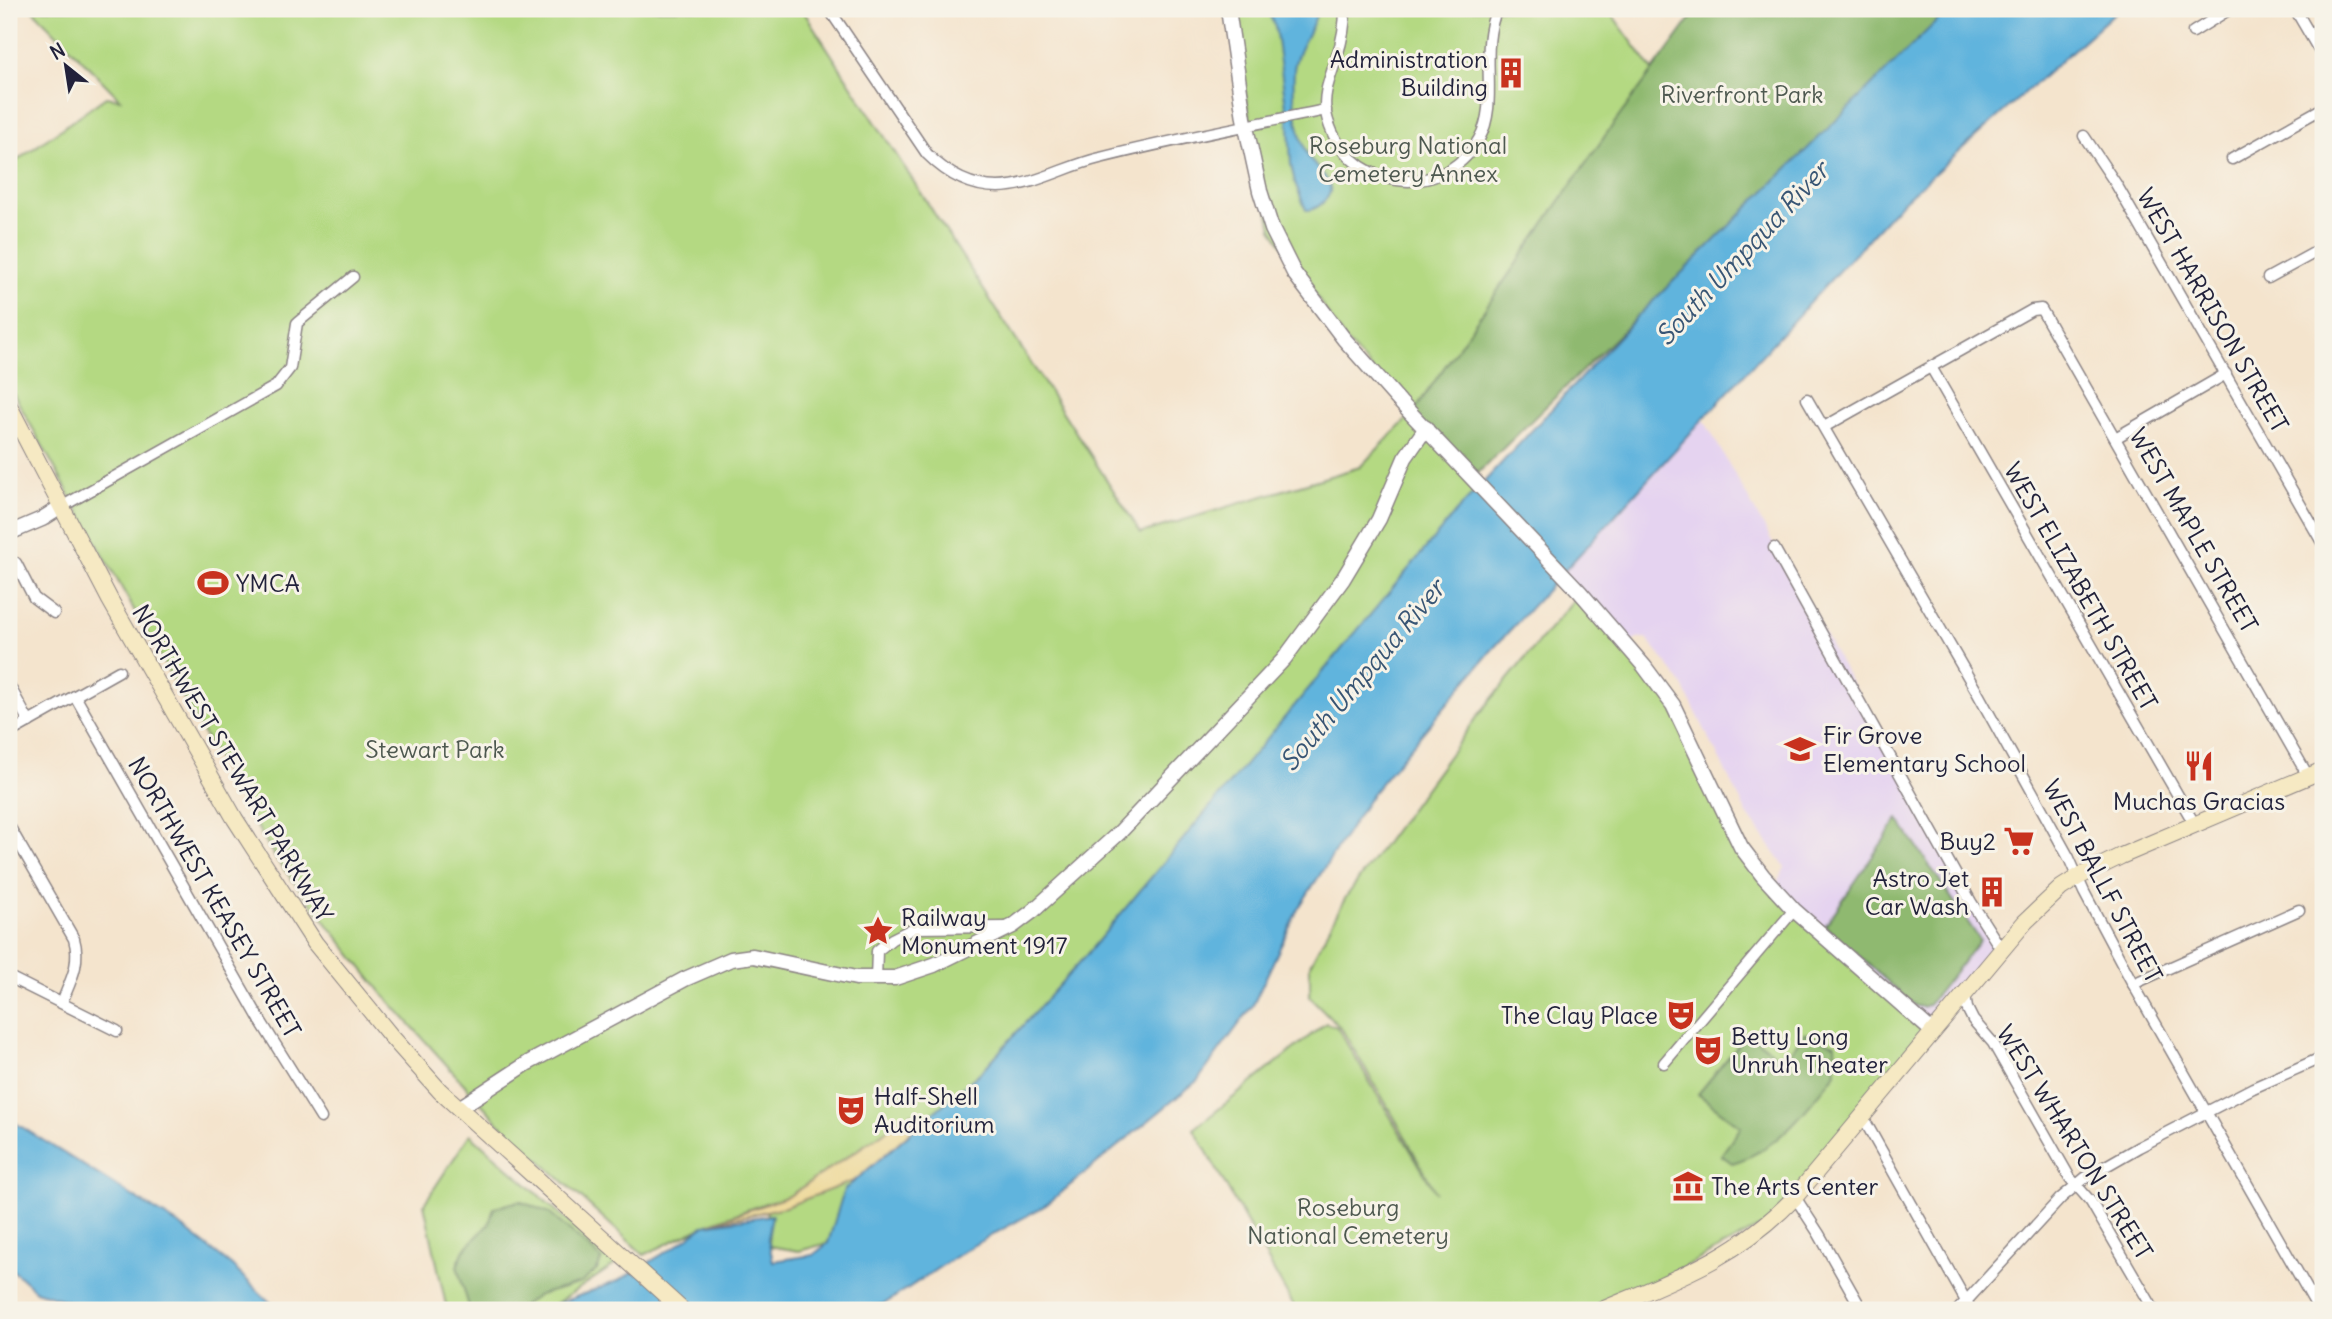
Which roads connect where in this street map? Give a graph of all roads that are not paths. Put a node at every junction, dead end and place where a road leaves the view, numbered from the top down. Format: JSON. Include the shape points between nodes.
{"nodes":[{"id":1,"x":829,"y":9,"type":"edge"},
{"id":2,"x":1228,"y":9,"type":"edge"},
{"id":3,"x":1345,"y":9,"type":"edge"},
{"id":4,"x":1497,"y":9,"type":"edge"},
{"id":5,"x":2230,"y":9,"type":"edge"},
{"id":6,"x":2295,"y":9,"type":"edge"},
{"id":7,"x":2193,"y":32,"type":"dead end"},
{"id":8,"x":2323,"y":57,"type":"edge"},
{"id":9,"x":2323,"y":108,"type":"edge"},
{"id":10,"x":1326,"y":110,"type":"junction"},
{"id":11,"x":1245,"y":126,"type":"junction"},
{"id":12,"x":2084,"y":136,"type":"dead end"},
{"id":13,"x":2232,"y":159,"type":"dead end"},
{"id":14,"x":2323,"y":248,"type":"edge"},
{"id":15,"x":353,"y":277,"type":"dead end"},
{"id":16,"x":2267,"y":278,"type":"dead end"},
{"id":17,"x":1931,"y":367,"type":"junction"},
{"id":18,"x":2225,"y":374,"type":"junction"},
{"id":19,"x":1807,"y":399,"type":"dead end"},
{"id":20,"x":9,"y":406,"type":"edge"},
{"id":21,"x":1824,"y":427,"type":"junction"},
{"id":22,"x":1426,"y":428,"type":"junction"},
{"id":23,"x":2116,"y":437,"type":"junction"},
{"id":24,"x":61,"y":508,"type":"junction"},
{"id":25,"x":9,"y":533,"type":"edge"},
{"id":26,"x":2323,"y":544,"type":"edge"},
{"id":27,"x":1774,"y":548,"type":"dead end"},
{"id":28,"x":12,"y":561,"type":"edge"},
{"id":29,"x":54,"y":613,"type":"dead end"},
{"id":30,"x":119,"y":671,"type":"dead end"},
{"id":31,"x":9,"y":685,"type":"edge"},
{"id":32,"x":75,"y":696,"type":"junction"},
{"id":33,"x":29,"y":722,"type":"junction"},
{"id":34,"x":9,"y":733,"type":"edge"},
{"id":35,"x":2316,"y":773,"type":"edge"},
{"id":36,"x":2195,"y":825,"type":"junction"},
{"id":37,"x":9,"y":826,"type":"edge"},
{"id":38,"x":2078,"y":877,"type":"junction"},
{"id":39,"x":1794,"y":910,"type":"junction"},
{"id":40,"x":2299,"y":910,"type":"dead end"},
{"id":41,"x":1013,"y":926,"type":"junction"},
{"id":42,"x":2001,"y":949,"type":"junction"},
{"id":43,"x":9,"y":977,"type":"edge"},
{"id":44,"x":876,"y":979,"type":"junction"},
{"id":45,"x":2133,"y":985,"type":"junction"},
{"id":46,"x":1965,"y":995,"type":"junction"},
{"id":47,"x":62,"y":1002,"type":"junction"},
{"id":48,"x":117,"y":1031,"type":"dead end"},
{"id":49,"x":1933,"y":1032,"type":"junction"},
{"id":50,"x":2322,"y":1061,"type":"edge"},
{"id":51,"x":1664,"y":1063,"type":"dead end"},
{"id":52,"x":459,"y":1108,"type":"junction"},
{"id":53,"x":2206,"y":1112,"type":"junction"},
{"id":54,"x":1862,"y":1116,"type":"junction"},
{"id":55,"x":321,"y":1118,"type":"dead end"},
{"id":56,"x":2076,"y":1185,"type":"junction"},
{"id":57,"x":1795,"y":1197,"type":"junction"},
{"id":58,"x":1965,"y":1307,"type":"edge"},
{"id":59,"x":682,"y":1310,"type":"edge"},
{"id":60,"x":1602,"y":1310,"type":"edge"},
{"id":61,"x":1862,"y":1310,"type":"edge"},
{"id":62,"x":2154,"y":1310,"type":"edge"},
{"id":63,"x":2319,"y":1310,"type":"edge"}],
"edges":[{"from":1,"to":11,"type":"street","via":[[927,154],[945,171],[974,184],[1017,186],[1099,158]]},
{"from":2,"to":11,"type":"street"},
{"from":3,"to":10,"type":"street","via":[[1325,95]]},
{"from":4,"to":10,"type":"street","via":[[1488,51],[1487,121],[1472,149],[1450,171],[1414,181],[1380,177],[1346,152]]},
{"from":5,"to":7,"type":"street"},
{"from":6,"to":8,"type":"street"},
{"from":9,"to":13,"type":"street"},
{"from":10,"to":11,"type":"street"},
{"from":11,"to":22,"type":"street","via":[[1272,229],[1294,273],[1344,339]]},
{"from":12,"to":18,"type":"street","name":"WEST HARRISON STREET"},
{"from":14,"to":16,"type":"street"},
{"from":15,"to":24,"type":"street","via":[[297,323],[290,368],[276,386]]},
{"from":17,"to":21,"type":"street"},
{"from":17,"to":23,"type":"street","name":"WEST MAPLE STREET","via":[[2039,308]]},
{"from":17,"to":36,"type":"street","name":"WEST ELIZABETH STREET"},
{"from":18,"to":23,"type":"street"},
{"from":18,"to":26,"type":"street","name":"WEST HARRISON STREET"},
{"from":19,"to":21,"type":"street","name":"WEST BALLF STREET"},
{"from":20,"to":24,"type":"main road","name":"NORTHWEST STEWART PARKWAY"},
{"from":21,"to":38,"type":"street","name":"WEST BALLF STREET"},
{"from":22,"to":39,"type":"street","via":[[1627,645],[1672,705],[1741,847]]},
{"from":22,"to":41,"type":"street","via":[[1405,458],[1379,519],[1343,579],[1284,659],[1120,832]]},
{"from":23,"to":35,"type":"street","name":"WEST MAPLE STREET"},
{"from":24,"to":25,"type":"street"},
{"from":24,"to":52,"type":"main road","name":"NORTHWEST STEWART PARKWAY","via":[[235,819],[293,912],[390,1035]]},
{"from":27,"to":42,"type":"street","via":[[1964,891]]},
{"from":28,"to":29,"type":"street","via":[[34,598]]},
{"from":30,"to":32,"type":"street"},
{"from":31,"to":33,"type":"street"},
{"from":32,"to":33,"type":"street"},
{"from":32,"to":55,"type":"street","name":"NORTHWEST KEASEY STREET"},
{"from":33,"to":34,"type":"street"},
{"from":35,"to":36,"type":"main road"},
{"from":36,"to":38,"type":"main road"},
{"from":37,"to":47,"type":"street","via":[[69,929],[77,952]]},
{"from":38,"to":42,"type":"main road","via":[[2037,909]]},
{"from":38,"to":45,"type":"street","name":"WEST BALLF STREET"},
{"from":39,"to":49,"type":"street"},
{"from":39,"to":51,"type":"street"},
{"from":40,"to":45,"type":"street"},
{"from":41,"to":44,"type":"street","via":[[909,974]]},
{"from":41,"to":44,"type":"street","via":[[914,928],[877,951]]},
{"from":42,"to":46,"type":"main road"},
{"from":43,"to":47,"type":"street"},
{"from":44,"to":52,"type":"street","via":[[762,957],[731,959],[536,1058]]},
{"from":45,"to":53,"type":"street","name":"WEST BALLF STREET"},
{"from":46,"to":49,"type":"main road"},
{"from":46,"to":56,"type":"street","name":"WEST WHARTON STREET","via":[[1973,1020],[1993,1043]]},
{"from":47,"to":48,"type":"street"},
{"from":49,"to":54,"type":"main road"},
{"from":50,"to":53,"type":"street"},
{"from":52,"to":59,"type":"main road","name":"NORTHWEST STEWART PARKWAY"},
{"from":53,"to":56,"type":"street"},
{"from":53,"to":63,"type":"street","name":"WEST BALLF STREET"},
{"from":54,"to":57,"type":"main road"},
{"from":54,"to":58,"type":"street"},
{"from":56,"to":58,"type":"street"},
{"from":56,"to":62,"type":"street","name":"WEST WHARTON STREET","via":[[2091,1202]]},
{"from":57,"to":60,"type":"main road","via":[[1753,1236],[1723,1256]]},
{"from":57,"to":61,"type":"street"}]}
